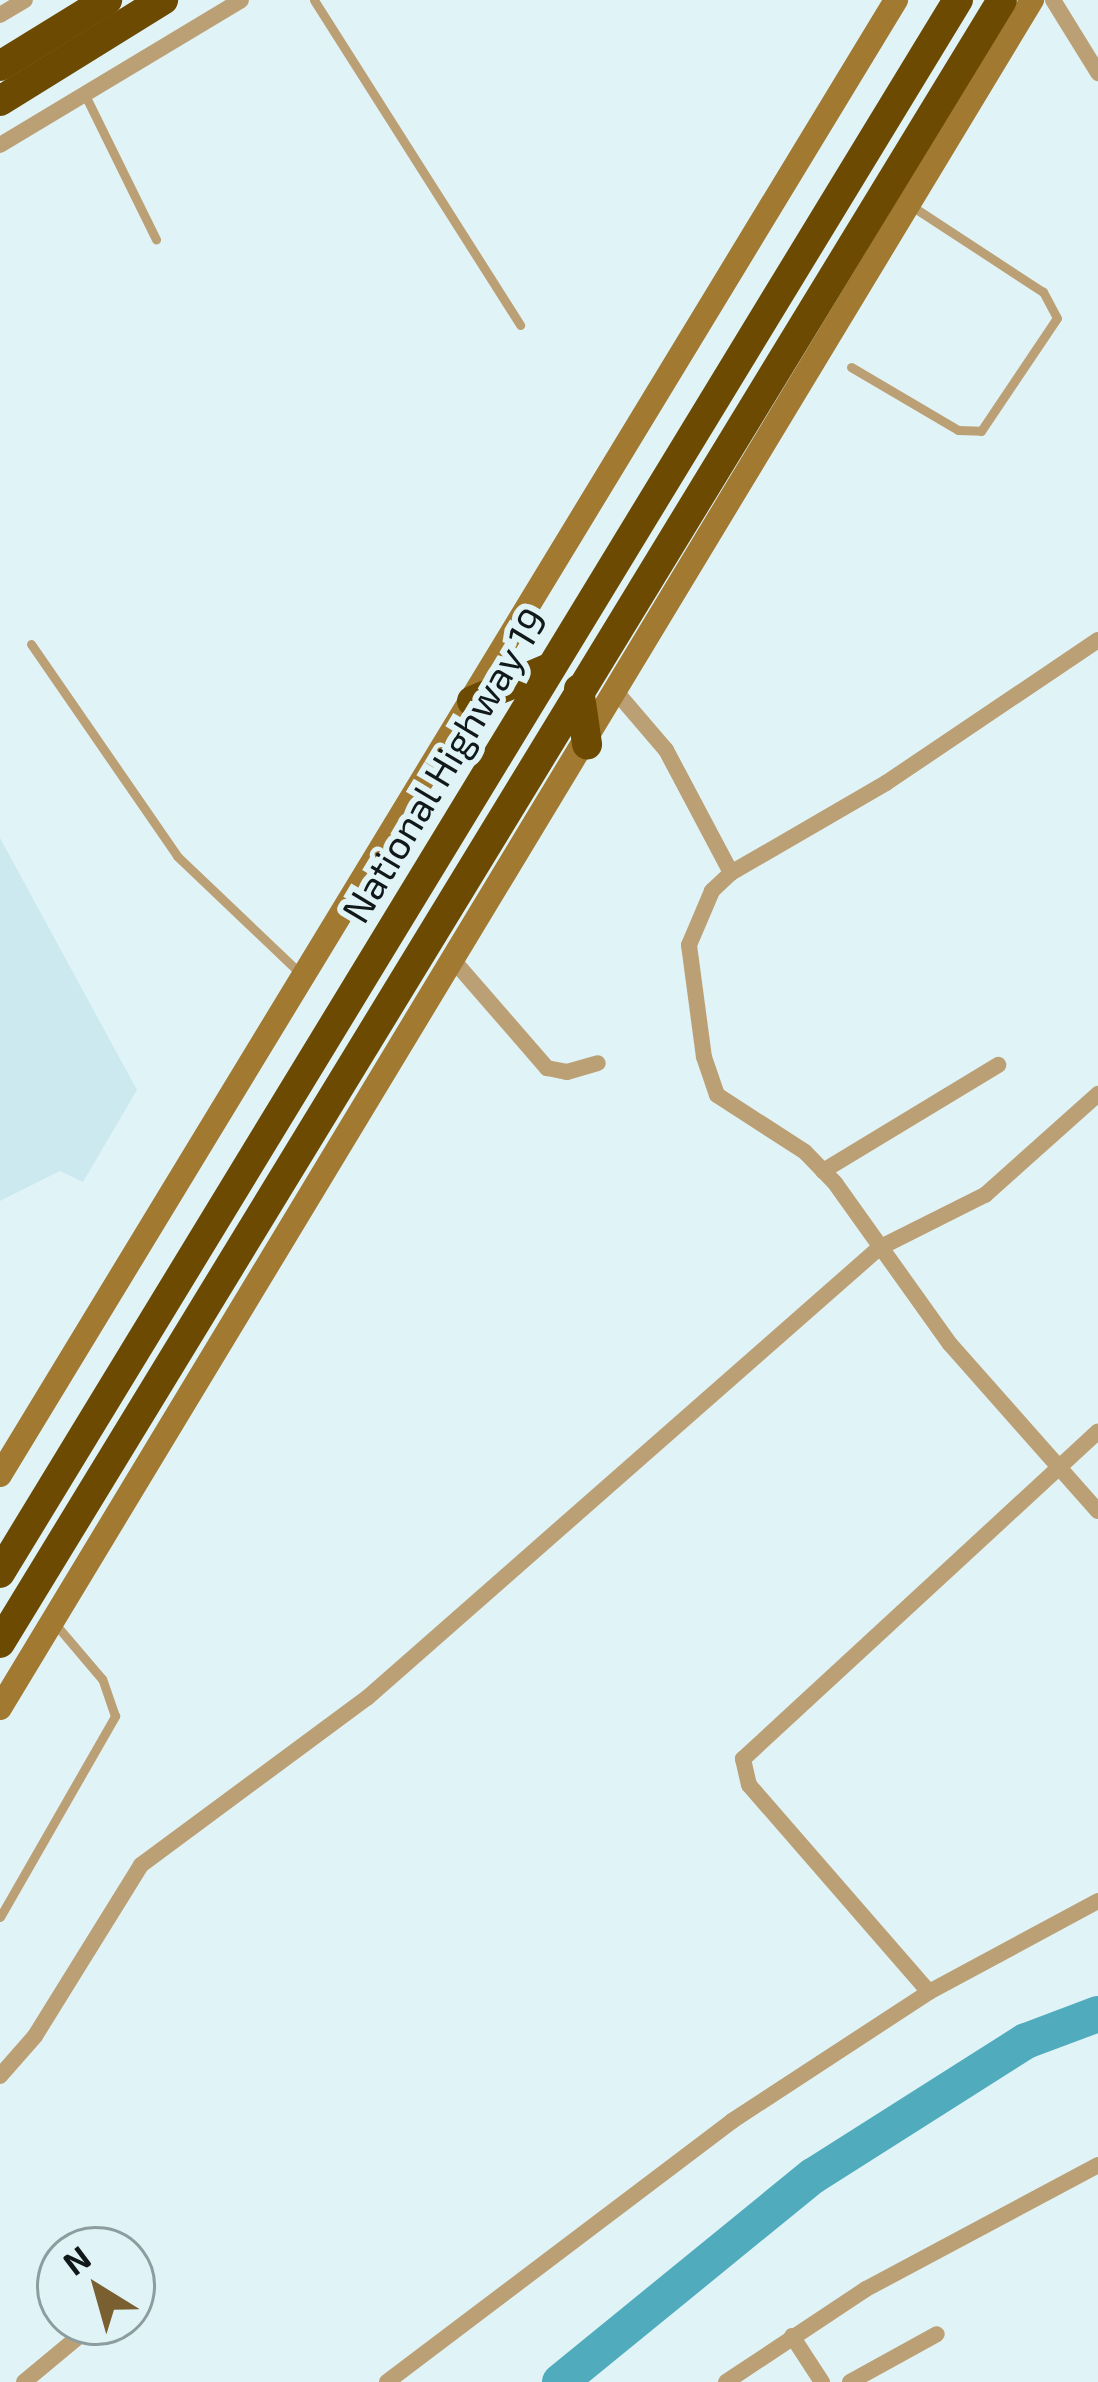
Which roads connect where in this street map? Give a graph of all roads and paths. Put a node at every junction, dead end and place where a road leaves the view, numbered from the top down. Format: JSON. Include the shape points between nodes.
{"nodes":[{"id":1,"x":25,"y":0,"type":"edge"},
{"id":2,"x":107,"y":0,"type":"edge"},
{"id":3,"x":163,"y":0,"type":"edge"},
{"id":4,"x":241,"y":0,"type":"edge"},
{"id":5,"x":314,"y":0,"type":"edge"},
{"id":6,"x":896,"y":0,"type":"edge"},
{"id":7,"x":958,"y":0,"type":"edge"},
{"id":8,"x":1002,"y":0,"type":"edge"},
{"id":9,"x":1032,"y":0,"type":"edge"},
{"id":10,"x":1053,"y":0,"type":"edge"},
{"id":11,"x":0,"y":15,"type":"edge"},
{"id":12,"x":0,"y":66,"type":"edge"},
{"id":13,"x":1098,"y":73,"type":"edge"},
{"id":14,"x":85,"y":95,"type":"junction"},
{"id":15,"x":0,"y":101,"type":"edge"},
{"id":16,"x":0,"y":145,"type":"edge"},
{"id":17,"x":908,"y":204,"type":"junction"},
{"id":18,"x":155,"y":239,"type":"dead end"},
{"id":19,"x":520,"y":325,"type":"dead end"},
{"id":20,"x":851,"y":367,"type":"dead end"},
{"id":21,"x":1098,"y":640,"type":"edge"},
{"id":22,"x":31,"y":644,"type":"dead end"},
{"id":23,"x":548,"y":669,"type":"junction"},
{"id":24,"x":579,"y":688,"type":"junction"},
{"id":25,"x":618,"y":694,"type":"junction"},
{"id":26,"x":472,"y":700,"type":"junction"},
{"id":27,"x":587,"y":744,"type":"junction"},
{"id":28,"x":731,"y":873,"type":"junction"},
{"id":29,"x":454,"y":961,"type":"junction"},
{"id":30,"x":304,"y":977,"type":"junction"},
{"id":31,"x":598,"y":1063,"type":"dead end"},
{"id":32,"x":998,"y":1065,"type":"dead end"},
{"id":33,"x":1098,"y":1094,"type":"edge"},
{"id":34,"x":823,"y":1171,"type":"junction"},
{"id":35,"x":879,"y":1248,"type":"junction"},
{"id":36,"x":1098,"y":1431,"type":"edge"},
{"id":37,"x":1059,"y":1466,"type":"junction"},
{"id":38,"x":0,"y":1474,"type":"edge"},
{"id":39,"x":1098,"y":1511,"type":"edge"},
{"id":40,"x":0,"y":1573,"type":"edge"},
{"id":41,"x":52,"y":1621,"type":"junction"},
{"id":42,"x":0,"y":1643,"type":"edge"},
{"id":43,"x":0,"y":1708,"type":"edge"},
{"id":44,"x":1098,"y":1901,"type":"edge"},
{"id":45,"x":0,"y":1917,"type":"edge"},
{"id":46,"x":929,"y":1992,"type":"junction"},
{"id":47,"x":0,"y":2076,"type":"edge"},
{"id":48,"x":1098,"y":2165,"type":"edge"},
{"id":49,"x":937,"y":2334,"type":"dead end"},
{"id":50,"x":792,"y":2336,"type":"junction"},
{"id":51,"x":67,"y":2346,"type":"edge"},
{"id":52,"x":24,"y":2382,"type":"edge"},
{"id":53,"x":387,"y":2382,"type":"edge"},
{"id":54,"x":726,"y":2382,"type":"edge"},
{"id":55,"x":822,"y":2382,"type":"edge"},
{"id":56,"x":850,"y":2382,"type":"edge"}],
"edges":[{"from":1,"to":11,"type":"street"},
{"from":2,"to":12,"type":"highway"},
{"from":3,"to":15,"type":"highway"},
{"from":4,"to":14,"type":"street"},
{"from":5,"to":19,"type":"lane"},
{"from":6,"to":26,"type":"main road"},
{"from":7,"to":23,"type":"highway","name":"National Highway 19"},
{"from":8,"to":24,"type":"highway"},
{"from":9,"to":17,"type":"main road"},
{"from":10,"to":13,"type":"street"},
{"from":14,"to":16,"type":"street"},
{"from":14,"to":18,"type":"lane"},
{"from":17,"to":20,"type":"lane","via":[[1043,292],[1057,318],[981,431],[958,430]]},
{"from":17,"to":25,"type":"main road"},
{"from":21,"to":28,"type":"street","via":[[903,772]]},
{"from":22,"to":30,"type":"lane","via":[[177,856]]},
{"from":23,"to":26,"type":"highway"},
{"from":23,"to":40,"type":"highway","name":"National Highway 19"},
{"from":24,"to":27,"type":"highway"},
{"from":24,"to":42,"type":"highway"},
{"from":25,"to":27,"type":"main road"},
{"from":25,"to":28,"type":"street","via":[[666,750]]},
{"from":26,"to":30,"type":"main road"},
{"from":27,"to":29,"type":"main road"},
{"from":28,"to":34,"type":"street","via":[[705,904],[689,945],[704,1057],[727,1107]]},
{"from":29,"to":31,"type":"street","via":[[548,1068]]},
{"from":29,"to":41,"type":"main road"},
{"from":30,"to":38,"type":"main road"},
{"from":32,"to":34,"type":"street"},
{"from":33,"to":35,"type":"street","via":[[986,1195]]},
{"from":34,"to":35,"type":"street"},
{"from":35,"to":37,"type":"street","via":[[950,1344]]},
{"from":35,"to":47,"type":"street","via":[[382,1686],[141,1865],[35,2036]]},
{"from":36,"to":37,"type":"street"},
{"from":37,"to":39,"type":"street"},
{"from":37,"to":46,"type":"street","via":[[743,1759],[748,1786]]},
{"from":41,"to":43,"type":"main road"},
{"from":41,"to":45,"type":"lane","via":[[102,1679],[115,1717]]},
{"from":44,"to":46,"type":"street"},
{"from":46,"to":53,"type":"street","via":[[732,2121]]},
{"from":48,"to":50,"type":"street"},
{"from":49,"to":56,"type":"street"},
{"from":50,"to":54,"type":"street"},
{"from":50,"to":55,"type":"street"},
{"from":51,"to":52,"type":"street"}]}
